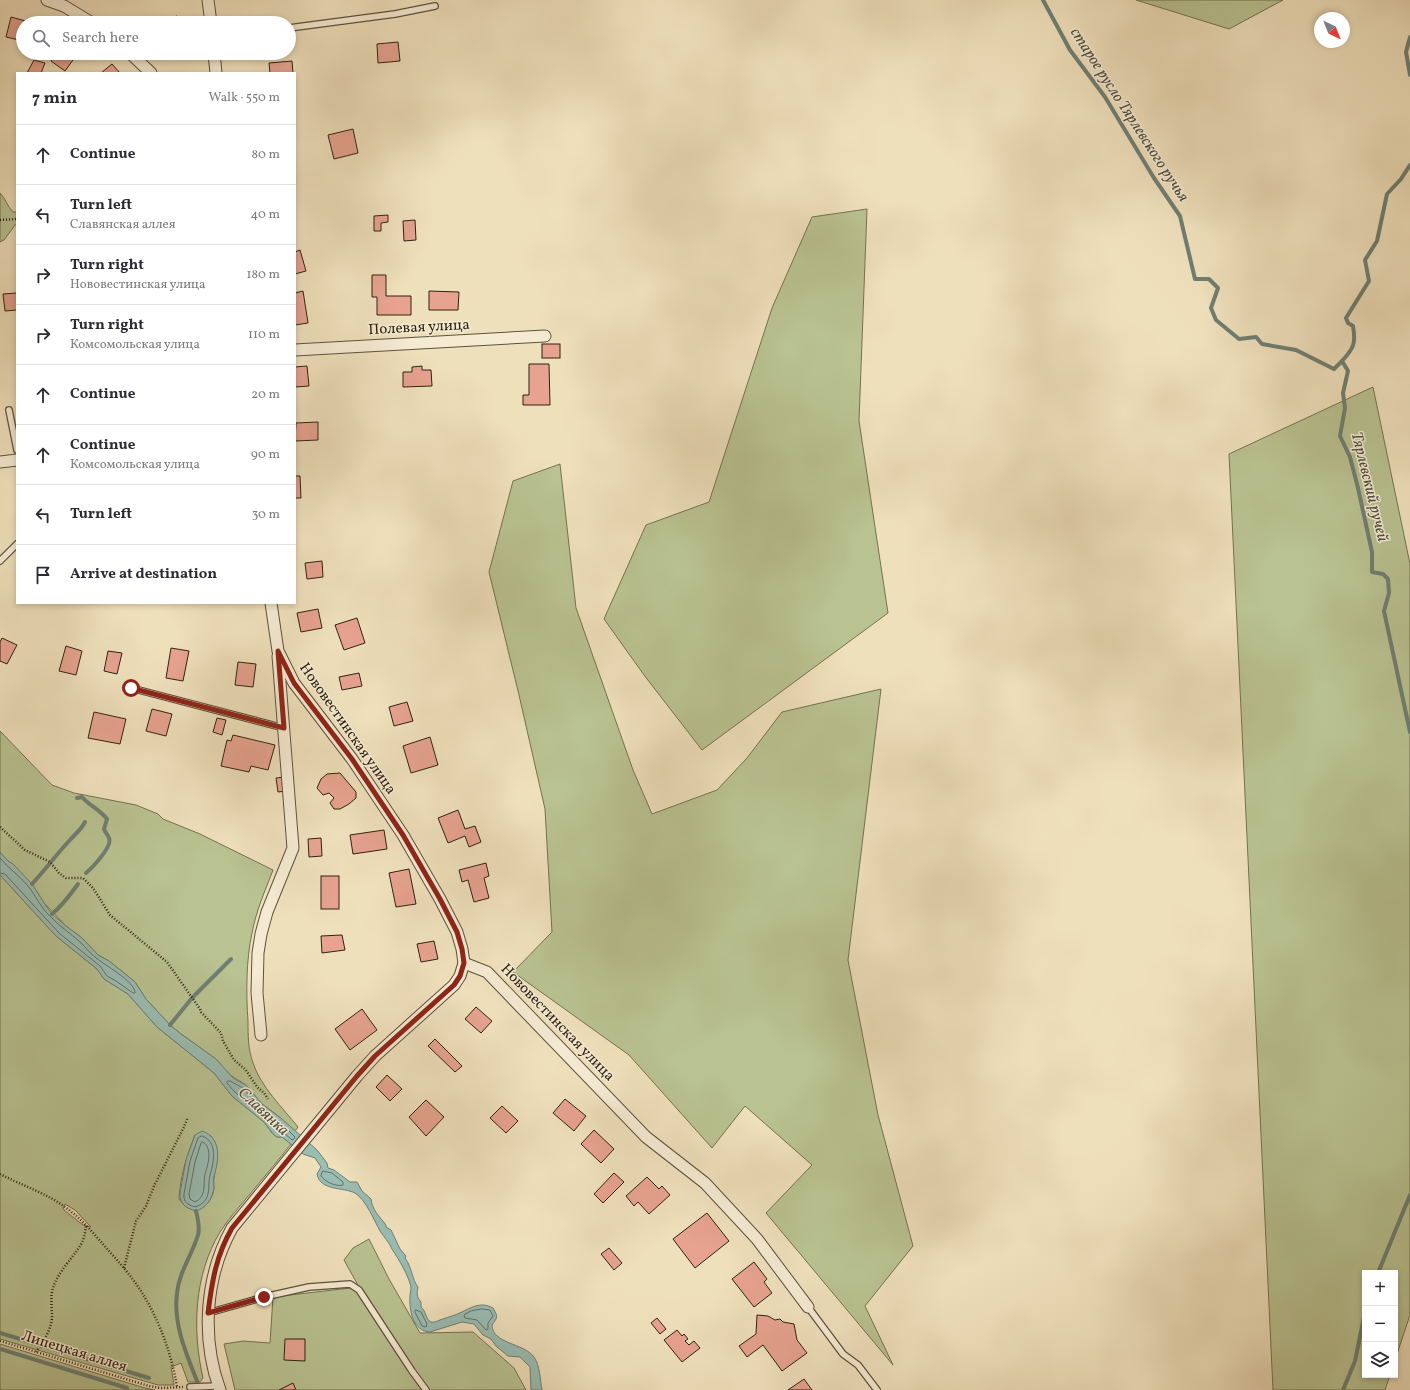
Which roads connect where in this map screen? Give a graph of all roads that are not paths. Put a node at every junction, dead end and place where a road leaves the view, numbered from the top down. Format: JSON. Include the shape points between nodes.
{"nodes":[{"id":1,"x":47,"y":0,"type":"edge"},
{"id":2,"x":208,"y":0,"type":"edge"},
{"id":3,"x":435,"y":6,"type":"dead end"},
{"id":4,"x":80,"y":16,"type":"edge"},
{"id":5,"x":210,"y":16,"type":"edge"},
{"id":6,"x":296,"y":27,"type":"edge"},
{"id":7,"x":137,"y":60,"type":"edge"},
{"id":8,"x":215,"y":60,"type":"edge"},
{"id":9,"x":149,"y":72,"type":"edge"},
{"id":10,"x":216,"y":72,"type":"edge"},
{"id":11,"x":545,"y":336,"type":"dead end"},
{"id":12,"x":296,"y":350,"type":"edge"},
{"id":13,"x":9,"y":410,"type":"dead end"},
{"id":14,"x":16,"y":445,"type":"edge"},
{"id":15,"x":16,"y":460,"type":"edge"},
{"id":16,"x":0,"y":462,"type":"edge"},
{"id":17,"x":16,"y":545,"type":"edge"},
{"id":18,"x":0,"y":561,"type":"edge"},
{"id":19,"x":271,"y":604,"type":"edge"},
{"id":20,"x":278,"y":651,"type":"junction"},
{"id":21,"x":131,"y":688,"type":"dead end"},
{"id":22,"x":284,"y":728,"type":"junction"},
{"id":23,"x":464,"y":963,"type":"junction"},
{"id":24,"x":261,"y":1035,"type":"dead end"},
{"id":25,"x":808,"y":1307,"type":"joint"},
{"id":26,"x":208,"y":1313,"type":"junction"},
{"id":27,"x":190,"y":1387,"type":"road end"},
{"id":28,"x":219,"y":1388,"type":"edge"},
{"id":29,"x":426,"y":1390,"type":"edge"},
{"id":30,"x":877,"y":1390,"type":"edge"}],
"edges":[{"from":1,"to":4,"type":"street"},
{"from":2,"to":5,"type":"street"},
{"from":3,"to":6,"type":"lane"},
{"from":7,"to":9,"type":"street"},
{"from":8,"to":10,"type":"street"},
{"from":11,"to":12,"type":"street","name":"Полевая улица"},
{"from":13,"to":14,"type":"lane"},
{"from":15,"to":16,"type":"street"},
{"from":17,"to":18,"type":"lane"},
{"from":19,"to":20,"type":"street","name":"Нововестинская улица"},
{"from":20,"to":22,"type":"street"},
{"from":20,"to":23,"type":"street","name":"Нововестинская улица","via":[[294,683],[352,759],[403,835],[457,932]]},
{"from":21,"to":22,"type":"lane"},
{"from":22,"to":24,"type":"street","via":[[293,848],[267,912],[261,934],[257,985]]},
{"from":23,"to":25,"type":"street","name":"Нововестинская улица","via":[[487,972],[646,1137],[705,1183],[757,1239]]},
{"from":23,"to":26,"type":"street","via":[[454,985],[375,1056],[232,1228],[215,1267]]},
{"from":25,"to":30,"type":"lane","via":[[843,1354],[858,1365]]},
{"from":26,"to":28,"type":"street","via":[[208,1340]]},
{"from":26,"to":29,"type":"lane","via":[[309,1287],[350,1284],[360,1290]]},
{"from":27,"to":28,"type":"lane"}]}
